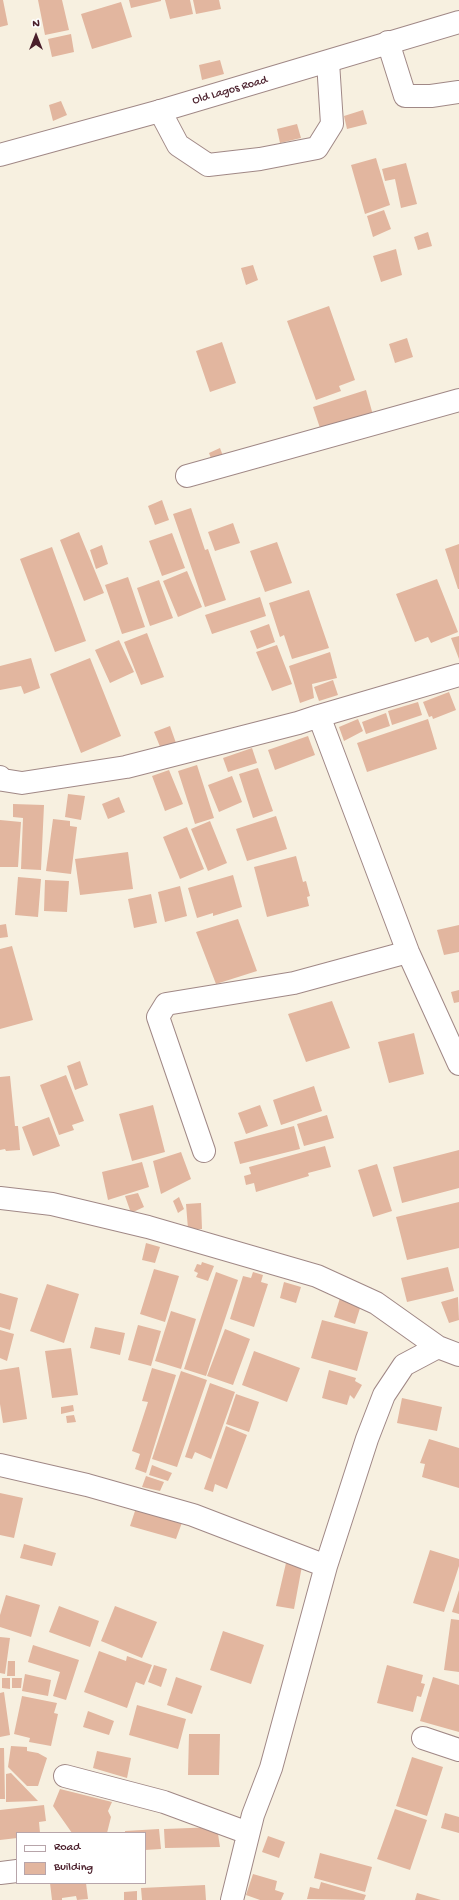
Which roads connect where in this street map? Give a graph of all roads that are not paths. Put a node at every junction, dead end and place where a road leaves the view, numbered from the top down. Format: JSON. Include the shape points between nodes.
{"nodes":[{"id":1,"x":459,"y":22,"type":"edge"},
{"id":2,"x":388,"y":42,"type":"junction"},
{"id":3,"x":328,"y":62,"type":"junction"},
{"id":4,"x":459,"y":92,"type":"edge"},
{"id":5,"x":160,"y":111,"type":"junction"},
{"id":6,"x":0,"y":155,"type":"edge"},
{"id":7,"x":459,"y":400,"type":"edge"},
{"id":8,"x":187,"y":476,"type":"dead end"},
{"id":9,"x":459,"y":675,"type":"edge"},
{"id":10,"x":318,"y":716,"type":"junction"},
{"id":11,"x":0,"y":777,"type":"edge"},
{"id":12,"x":408,"y":952,"type":"junction"},
{"id":13,"x":459,"y":1064,"type":"edge"},
{"id":14,"x":204,"y":1151,"type":"dead end"},
{"id":15,"x":0,"y":1198,"type":"edge"},
{"id":16,"x":438,"y":1347,"type":"junction"},
{"id":17,"x":459,"y":1355,"type":"edge"},
{"id":18,"x":0,"y":1465,"type":"edge"},
{"id":19,"x":326,"y":1566,"type":"junction"},
{"id":20,"x":423,"y":1738,"type":"dead end"},
{"id":21,"x":459,"y":1750,"type":"edge"},
{"id":22,"x":65,"y":1776,"type":"dead end"},
{"id":23,"x":248,"y":1833,"type":"junction"},
{"id":24,"x":16,"y":1871,"type":"edge"},
{"id":25,"x":0,"y":1872,"type":"edge"},
{"id":26,"x":232,"y":1900,"type":"edge"}],
"edges":[{"from":1,"to":2,"type":"street","name":"Old Lagos Road"},
{"from":2,"to":3,"type":"street","name":"Old Lagos Road"},
{"from":2,"to":4,"type":"street","via":[[405,96],[423,97]]},
{"from":3,"to":5,"type":"street","name":"Old Lagos Road"},
{"from":3,"to":5,"type":"street","via":[[332,124],[317,148],[260,159],[208,165],[178,145]]},
{"from":5,"to":6,"type":"street","name":"Old Lagos Road"},
{"from":7,"to":8,"type":"street"},
{"from":9,"to":10,"type":"street"},
{"from":10,"to":11,"type":"street","via":[[126,767],[22,783],[3,780]]},
{"from":10,"to":12,"type":"street"},
{"from":12,"to":13,"type":"street"},
{"from":12,"to":14,"type":"street","via":[[294,983],[166,1004],[158,1017]]},
{"from":15,"to":16,"type":"street","via":[[52,1204],[148,1227],[317,1276],[376,1303]]},
{"from":16,"to":17,"type":"street"},
{"from":16,"to":19,"type":"street","via":[[404,1365],[384,1395]]},
{"from":18,"to":19,"type":"street","via":[[87,1485],[193,1514]]},
{"from":19,"to":23,"type":"street","via":[[275,1754]]},
{"from":20,"to":21,"type":"street"},
{"from":22,"to":23,"type":"street","via":[[164,1802]]},
{"from":23,"to":26,"type":"street"},
{"from":24,"to":25,"type":"street"}]}
